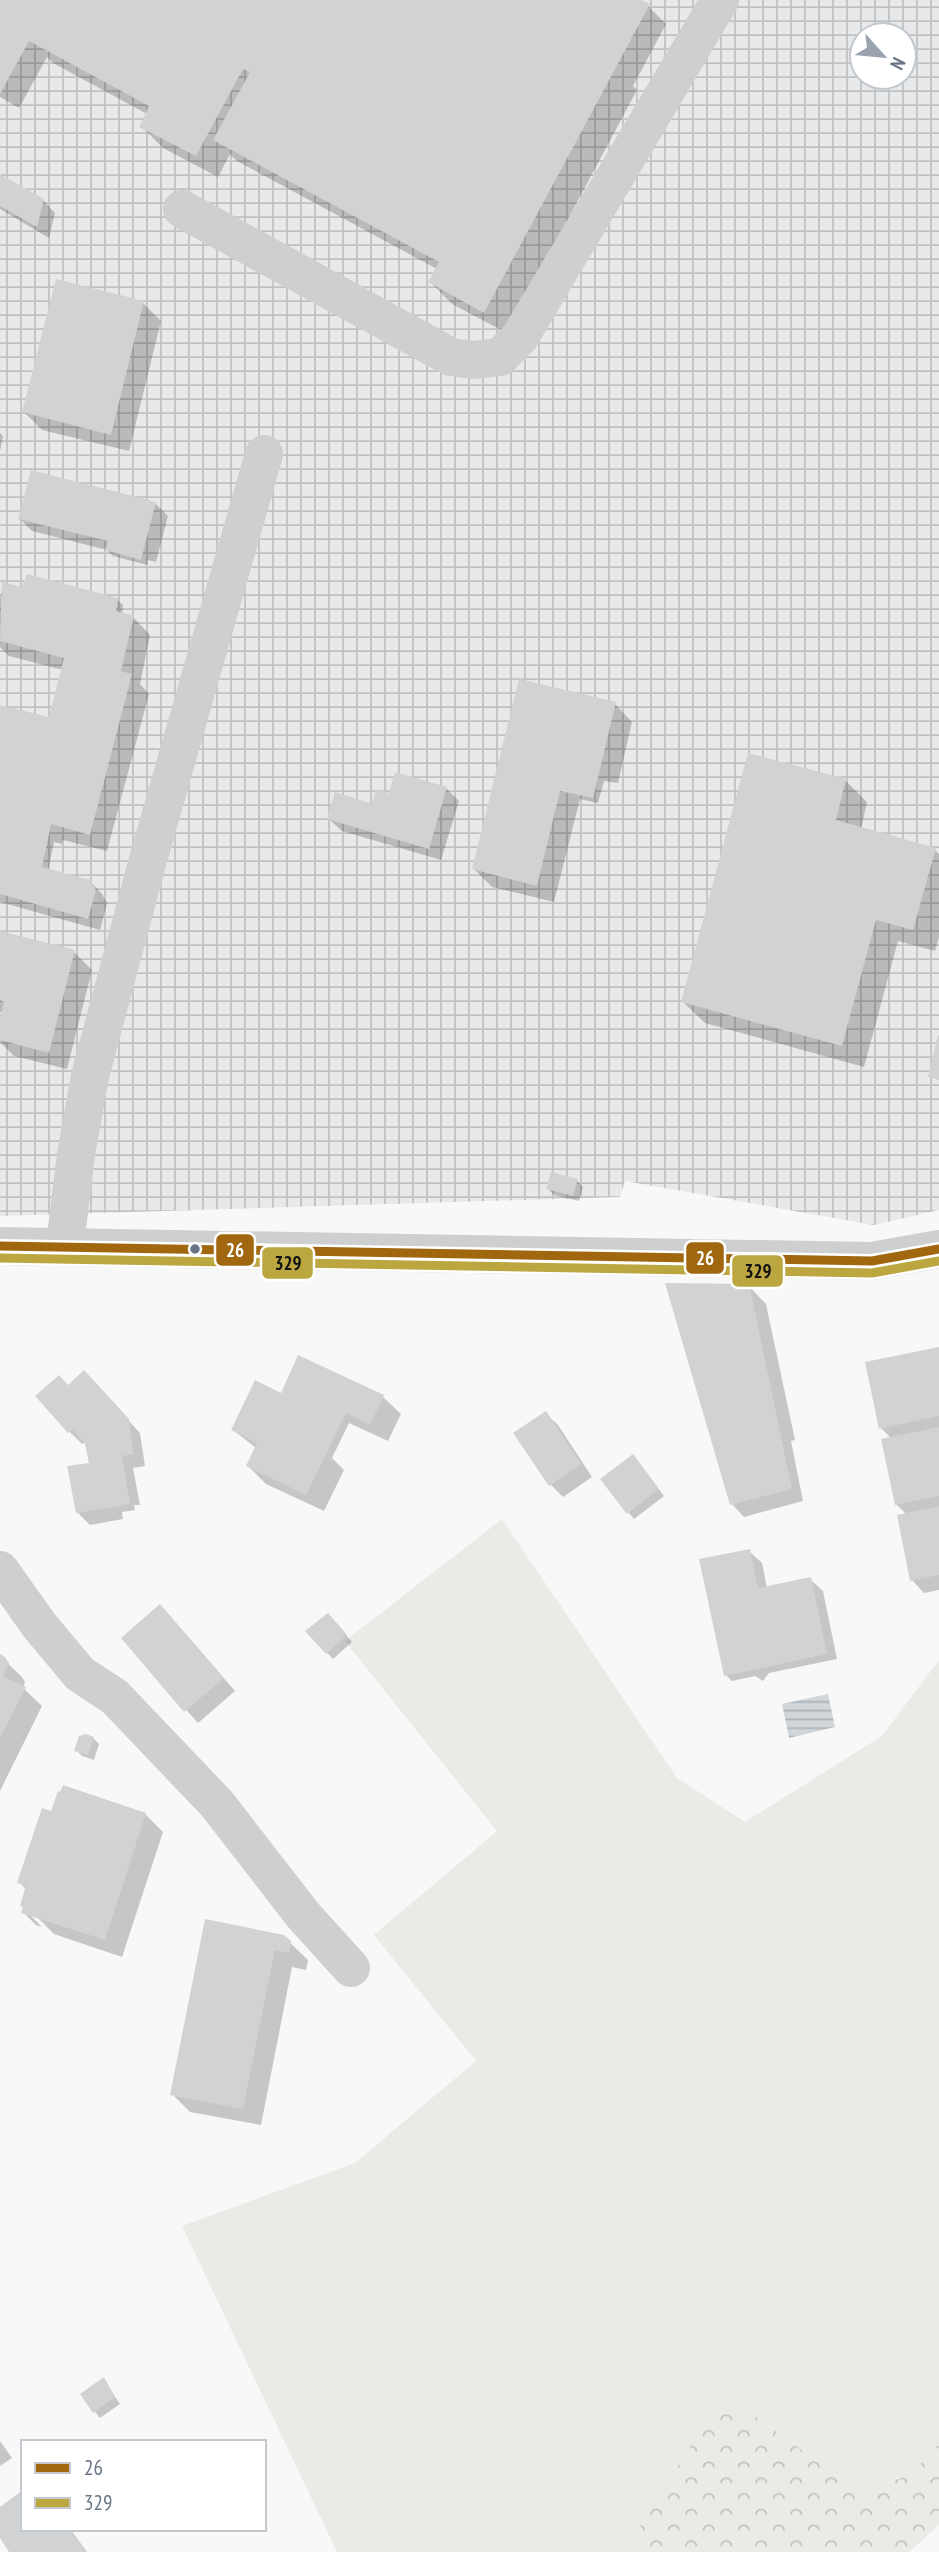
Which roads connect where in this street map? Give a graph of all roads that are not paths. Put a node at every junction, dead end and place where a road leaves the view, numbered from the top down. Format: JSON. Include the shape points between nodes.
{"nodes":[{"id":1,"x":720,"y":0,"type":"edge"},
{"id":2,"x":182,"y":209,"type":"dead end"},
{"id":3,"x":264,"y":454,"type":"dead end"},
{"id":4,"x":65,"y":1245,"type":"junction"},
{"id":5,"x":0,"y":1246,"type":"edge"},
{"id":6,"x":939,"y":1249,"type":"edge"},
{"id":7,"x":0,"y":1570,"type":"edge"},
{"id":8,"x":351,"y":1968,"type":"dead end"}],
"edges":[{"from":1,"to":2,"type":"street","via":[[520,337],[500,357],[451,357]]},
{"from":3,"to":4,"type":"street","via":[[90,1076]]},
{"from":4,"to":5,"type":"street"},
{"from":4,"to":6,"type":"street","via":[[872,1261]]},
{"from":7,"to":8,"type":"street","via":[[80,1674],[116,1697],[217,1804],[303,1915]]}]}
